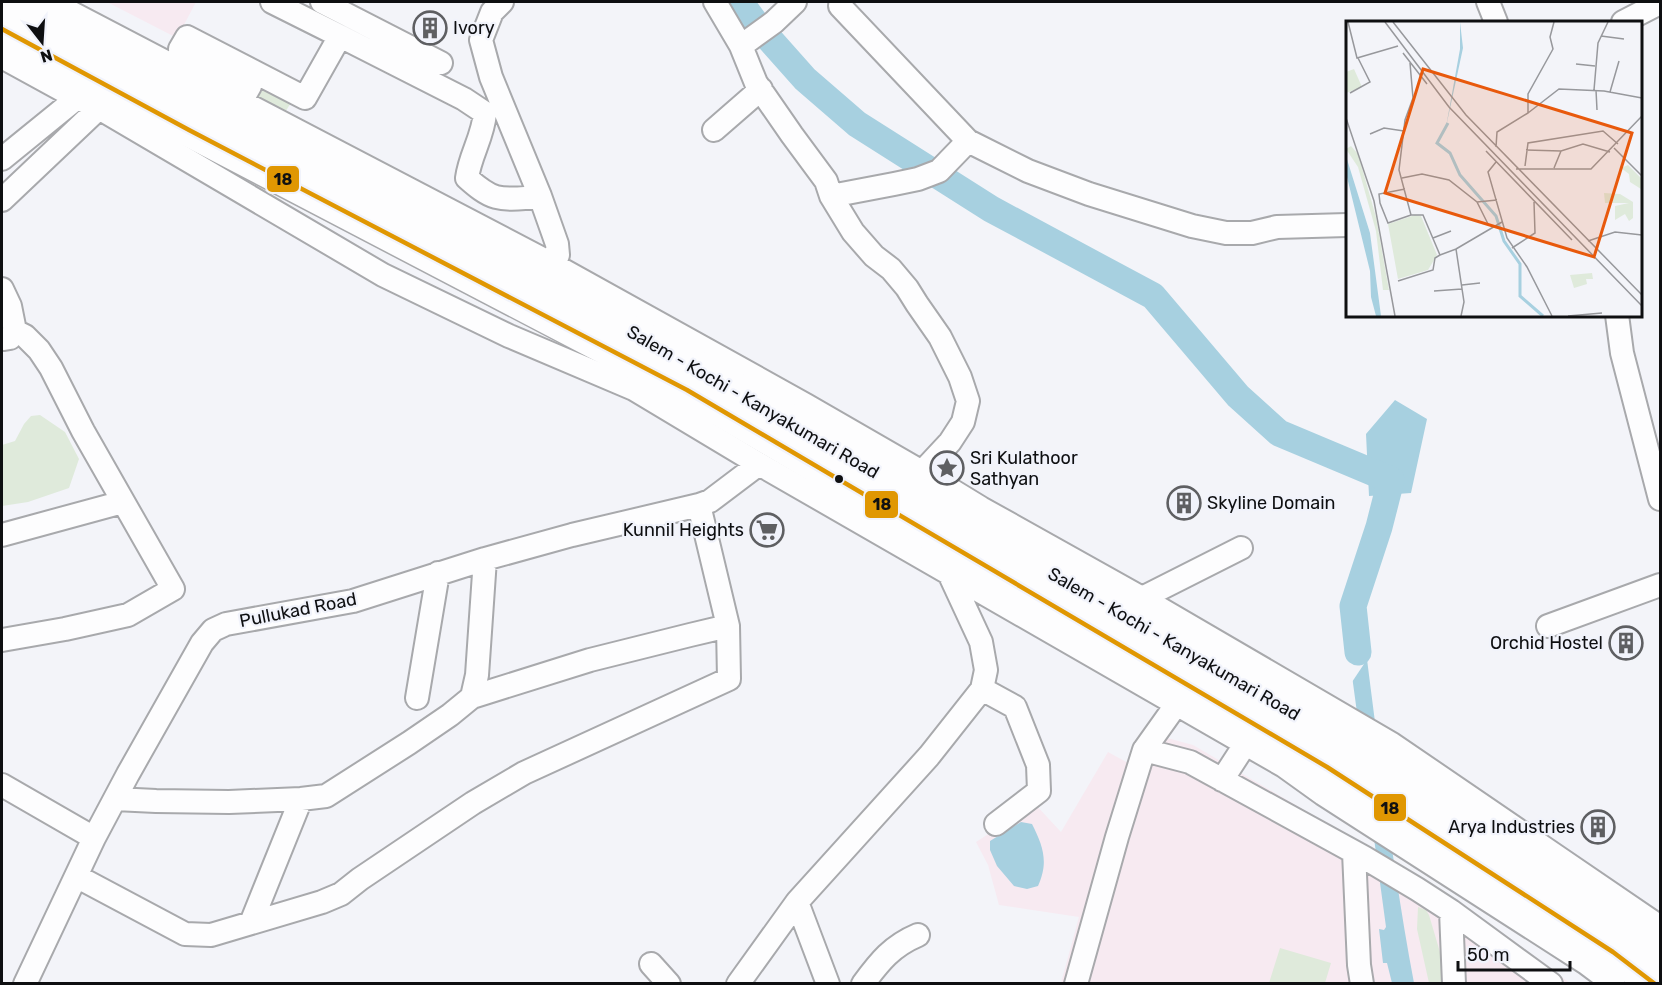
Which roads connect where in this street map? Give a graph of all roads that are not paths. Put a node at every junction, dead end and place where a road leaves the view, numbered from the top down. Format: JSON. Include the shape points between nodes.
{"nodes":[{"id":1,"x":8,"y":2,"type":"edge"},
{"id":2,"x":272,"y":2,"type":"edge"},
{"id":3,"x":322,"y":2,"type":"edge"},
{"id":4,"x":502,"y":2,"type":"edge"},
{"id":5,"x":715,"y":2,"type":"edge"},
{"id":6,"x":795,"y":2,"type":"edge"},
{"id":7,"x":1488,"y":2,"type":"edge"},
{"id":8,"x":58,"y":3,"type":"edge"},
{"id":9,"x":1660,"y":3,"type":"edge"},
{"id":10,"x":840,"y":6,"type":"dead end"},
{"id":11,"x":1496,"y":21,"type":"edge"},
{"id":12,"x":1625,"y":21,"type":"edge"},
{"id":13,"x":2,"y":29,"type":"edge"},
{"id":14,"x":340,"y":36,"type":"junction"},
{"id":15,"x":746,"y":43,"type":"junction"},
{"id":16,"x":2,"y":57,"type":"edge"},
{"id":17,"x":441,"y":63,"type":"dead end"},
{"id":18,"x":760,"y":89,"type":"junction"},
{"id":19,"x":77,"y":98,"type":"junction"},
{"id":20,"x":242,"y":100,"type":"junction"},
{"id":21,"x":99,"y":108,"type":"junction"},
{"id":22,"x":714,"y":130,"type":"dead end"},
{"id":23,"x":962,"y":149,"type":"junction"},
{"id":24,"x":2,"y":159,"type":"edge"},
{"id":25,"x":540,"y":196,"type":"junction"},
{"id":26,"x":831,"y":196,"type":"junction"},
{"id":27,"x":2,"y":200,"type":"edge"},
{"id":28,"x":1346,"y":225,"type":"edge"},
{"id":29,"x":554,"y":265,"type":"junction"},
{"id":30,"x":2,"y":289,"type":"edge"},
{"id":31,"x":1617,"y":316,"type":"edge"},
{"id":32,"x":8,"y":336,"type":"edge"},
{"id":33,"x":759,"y":464,"type":"junction"},
{"id":34,"x":922,"y":472,"type":"junction"},
{"id":35,"x":1660,"y":497,"type":"edge"},
{"id":36,"x":123,"y":502,"type":"junction"},
{"id":37,"x":699,"y":506,"type":"junction"},
{"id":38,"x":2,"y":535,"type":"edge"},
{"id":39,"x":964,"y":539,"type":"junction"},
{"id":40,"x":1241,"y":549,"type":"dead end"},
{"id":41,"x":485,"y":559,"type":"junction"},
{"id":42,"x":438,"y":573,"type":"junction"},
{"id":43,"x":1660,"y":585,"type":"edge"},
{"id":44,"x":1142,"y":598,"type":"junction"},
{"id":45,"x":728,"y":626,"type":"junction"},
{"id":46,"x":1548,"y":626,"type":"dead end"},
{"id":47,"x":2,"y":640,"type":"edge"},
{"id":48,"x":982,"y":689,"type":"junction"},
{"id":49,"x":472,"y":698,"type":"junction"},
{"id":50,"x":417,"y":699,"type":"dead end"},
{"id":51,"x":1176,"y":705,"type":"junction"},
{"id":52,"x":1330,"y":720,"type":"junction"},
{"id":53,"x":1246,"y":743,"type":"junction"},
{"id":54,"x":1144,"y":750,"type":"junction"},
{"id":55,"x":1391,"y":756,"type":"junction"},
{"id":56,"x":1222,"y":780,"type":"junction"},
{"id":57,"x":1325,"y":780,"type":"junction"},
{"id":58,"x":2,"y":785,"type":"edge"},
{"id":59,"x":115,"y":799,"type":"junction"},
{"id":60,"x":301,"y":800,"type":"junction"},
{"id":61,"x":996,"y":824,"type":"dead end"},
{"id":62,"x":1393,"y":824,"type":"junction"},
{"id":63,"x":94,"y":838,"type":"junction"},
{"id":64,"x":1360,"y":855,"type":"junction"},
{"id":65,"x":76,"y":876,"type":"junction"},
{"id":66,"x":797,"y":902,"type":"junction"},
{"id":67,"x":1451,"y":911,"type":"junction"},
{"id":68,"x":251,"y":923,"type":"junction"},
{"id":69,"x":1660,"y":927,"type":"edge"},
{"id":70,"x":918,"y":935,"type":"dead end"},
{"id":71,"x":1660,"y":953,"type":"edge"},
{"id":72,"x":651,"y":964,"type":"dead end"},
{"id":73,"x":25,"y":984,"type":"edge"},
{"id":74,"x":669,"y":984,"type":"edge"},
{"id":75,"x":738,"y":984,"type":"edge"},
{"id":76,"x":828,"y":984,"type":"edge"},
{"id":77,"x":863,"y":984,"type":"edge"},
{"id":78,"x":1076,"y":984,"type":"edge"},
{"id":79,"x":1362,"y":984,"type":"edge"},
{"id":80,"x":1454,"y":984,"type":"edge"},
{"id":81,"x":1551,"y":984,"type":"edge"},
{"id":82,"x":1614,"y":984,"type":"edge"},
{"id":83,"x":1655,"y":984,"type":"edge"}],
"edges":[{"from":1,"to":39,"type":"highway","name":"Salem - Kochi - Kanyakumari Road","via":[[699,368]]},
{"from":2,"to":14,"type":"street"},
{"from":3,"to":17,"type":"street"},
{"from":4,"to":25,"type":"street","via":[[492,12],[481,40],[491,77]]},
{"from":5,"to":15,"type":"street"},
{"from":6,"to":15,"type":"street"},
{"from":7,"to":11,"type":"street"},
{"from":8,"to":20,"type":"street"},
{"from":9,"to":12,"type":"street"},
{"from":10,"to":23,"type":"street"},
{"from":13,"to":39,"type":"highway","name":"Salem - Kochi - Kanyakumari Road"},
{"from":14,"to":20,"type":"street","via":[[305,98],[187,37],[180,49],[250,87]]},
{"from":14,"to":25,"type":"street","via":[[485,113],[467,178],[482,190],[496,197]]},
{"from":15,"to":18,"type":"street"},
{"from":16,"to":19,"type":"street"},
{"from":18,"to":22,"type":"street"},
{"from":18,"to":26,"type":"street","via":[[826,181]]},
{"from":19,"to":21,"type":"street"},
{"from":19,"to":24,"type":"street"},
{"from":20,"to":29,"type":"street"},
{"from":21,"to":27,"type":"street"},
{"from":21,"to":33,"type":"street","via":[[383,275],[509,336],[634,389]]},
{"from":23,"to":26,"type":"street","via":[[939,171],[918,179]]},
{"from":23,"to":28,"type":"street","via":[[1089,194],[1226,233]]},
{"from":25,"to":29,"type":"street","via":[[557,244]]},
{"from":26,"to":34,"type":"street","via":[[853,232],[907,288],[940,337],[968,401],[963,422]]},
{"from":29,"to":34,"type":"street"},
{"from":30,"to":32,"type":"street","via":[[10,306]]},
{"from":31,"to":35,"type":"street","via":[[1622,353]]},
{"from":32,"to":36,"type":"street","via":[[25,336],[39,350]]},
{"from":33,"to":37,"type":"street","name":"Pullukad Road"},
{"from":33,"to":39,"type":"street"},
{"from":34,"to":39,"type":"street"},
{"from":36,"to":38,"type":"street"},
{"from":36,"to":47,"type":"street","via":[[173,588],[128,615]]},
{"from":37,"to":41,"type":"street","name":"Pullukad Road"},
{"from":37,"to":45,"type":"street"},
{"from":39,"to":44,"type":"street"},
{"from":39,"to":48,"type":"street","via":[[986,670]]},
{"from":39,"to":51,"type":"street"},
{"from":39,"to":52,"type":"highway","name":"Salem - Kochi - Kanyakumari Road"},
{"from":39,"to":57,"type":"highway","name":"Salem - Kochi - Kanyakumari Road"},
{"from":40,"to":44,"type":"street"},
{"from":41,"to":42,"type":"street","name":"Pullukad Road"},
{"from":41,"to":49,"type":"street"},
{"from":42,"to":50,"type":"street"},
{"from":42,"to":59,"type":"street","name":"Pullukad Road","via":[[353,601],[226,624],[213,630]]},
{"from":43,"to":46,"type":"street"},
{"from":44,"to":52,"type":"street"},
{"from":45,"to":49,"type":"street","via":[[590,660]]},
{"from":45,"to":68,"type":"street","via":[[729,678],[524,773],[473,803],[341,894]]},
{"from":48,"to":61,"type":"street","via":[[1015,707],[1038,765],[1039,791]]},
{"from":48,"to":66,"type":"street","via":[[929,756]]},
{"from":49,"to":60,"type":"street","via":[[326,796]]},
{"from":51,"to":53,"type":"street"},
{"from":51,"to":54,"type":"street"},
{"from":52,"to":55,"type":"highway","name":"Salem - Kochi - Kanyakumari Road"},
{"from":53,"to":56,"type":"street"},
{"from":53,"to":57,"type":"street","via":[[1284,766]]},
{"from":54,"to":56,"type":"street","via":[[1190,762]]},
{"from":54,"to":78,"type":"street"},
{"from":55,"to":69,"type":"street"},
{"from":55,"to":71,"type":"highway","name":"Salem - Kochi - Kanyakumari Road"},
{"from":56,"to":64,"type":"street"},
{"from":57,"to":62,"type":"highway","name":"Salem - Kochi - Kanyakumari Road"},
{"from":58,"to":63,"type":"street"},
{"from":59,"to":60,"type":"street"},
{"from":59,"to":63,"type":"street","name":"Pullukad Road"},
{"from":60,"to":68,"type":"street"},
{"from":62,"to":82,"type":"street"},
{"from":62,"to":83,"type":"highway","name":"Salem - Kochi - Kanyakumari Road","via":[[1613,952]]},
{"from":63,"to":65,"type":"street","name":"Pullukad Road"},
{"from":64,"to":67,"type":"street"},
{"from":64,"to":79,"type":"street"},
{"from":65,"to":68,"type":"street","via":[[185,934],[211,935]]},
{"from":65,"to":73,"type":"street","name":"Pullukad Road"},
{"from":66,"to":75,"type":"street"},
{"from":66,"to":76,"type":"street"},
{"from":67,"to":80,"type":"street"},
{"from":67,"to":81,"type":"street"},
{"from":70,"to":77,"type":"street","via":[[886,954]]},
{"from":72,"to":74,"type":"street"}]}
